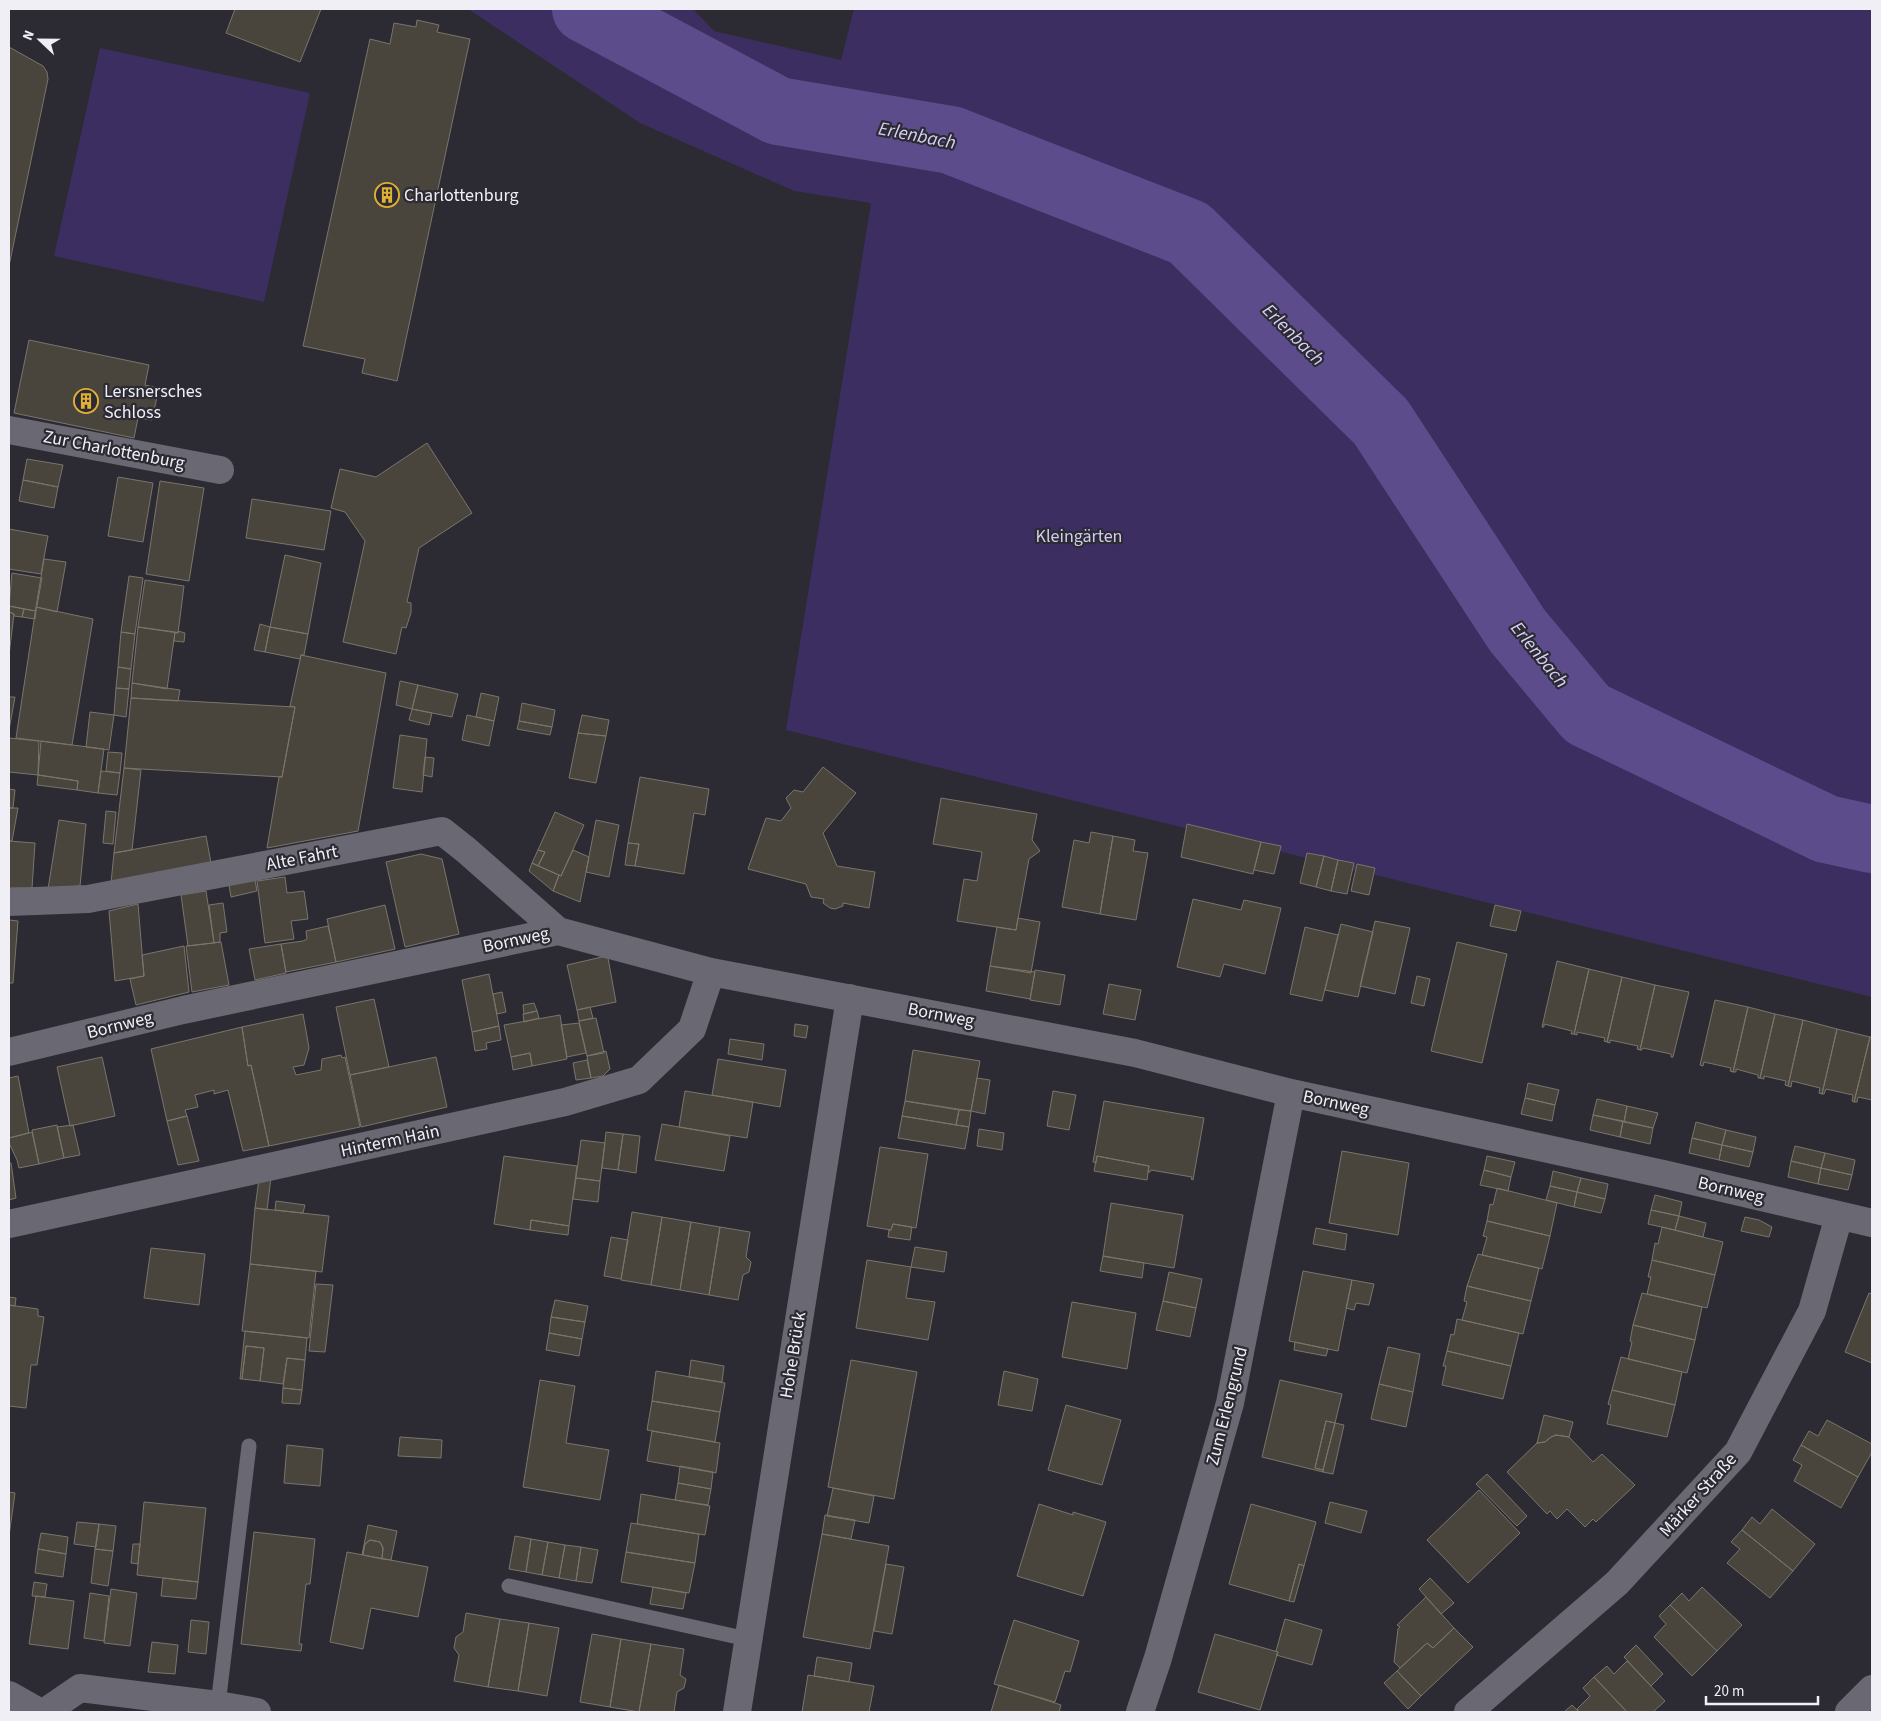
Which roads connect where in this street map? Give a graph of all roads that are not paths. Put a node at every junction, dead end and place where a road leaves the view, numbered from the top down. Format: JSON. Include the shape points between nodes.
{"nodes":[{"id":1,"x":9,"y":430,"type":"edge"},
{"id":2,"x":220,"y":470,"type":"dead end"},
{"id":3,"x":9,"y":902,"type":"edge"},
{"id":4,"x":558,"y":931,"type":"junction"},
{"id":5,"x":711,"y":972,"type":"junction"},
{"id":6,"x":850,"y":998,"type":"junction"},
{"id":7,"x":9,"y":1052,"type":"edge"},
{"id":8,"x":1291,"y":1093,"type":"junction"},
{"id":9,"x":1839,"y":1216,"type":"junction"},
{"id":10,"x":1872,"y":1223,"type":"edge"},
{"id":11,"x":9,"y":1224,"type":"edge"},
{"id":12,"x":249,"y":1446,"type":"dead end"},
{"id":13,"x":509,"y":1586,"type":"dead end"},
{"id":14,"x":747,"y":1640,"type":"junction"},
{"id":15,"x":1872,"y":1689,"type":"edge"},
{"id":16,"x":9,"y":1695,"type":"edge"},
{"id":17,"x":218,"y":1705,"type":"junction"},
{"id":18,"x":39,"y":1712,"type":"edge"},
{"id":19,"x":45,"y":1712,"type":"edge"},
{"id":20,"x":257,"y":1712,"type":"edge"},
{"id":21,"x":737,"y":1712,"type":"edge"},
{"id":22,"x":1140,"y":1712,"type":"edge"},
{"id":23,"x":1468,"y":1712,"type":"edge"},
{"id":24,"x":1849,"y":1712,"type":"edge"}],
"edges":[{"from":1,"to":2,"type":"street","name":"Zur Charlottenburg"},
{"from":3,"to":4,"type":"street","name":"Alte Fahrt","via":[[88,899],[442,830]]},
{"from":4,"to":5,"type":"street","name":"Bornweg"},
{"from":4,"to":7,"type":"street","name":"Bornweg","via":[[183,1010]]},
{"from":5,"to":6,"type":"street","name":"Bornweg"},
{"from":5,"to":11,"type":"street","name":"Hinterm Hain","via":[[692,1028],[639,1080],[565,1102]]},
{"from":6,"to":8,"type":"street","name":"Bornweg","via":[[1135,1053]]},
{"from":6,"to":14,"type":"street","name":"Hohe Brück"},
{"from":8,"to":9,"type":"street","name":"Bornweg"},
{"from":8,"to":22,"type":"street","name":"Zum Erlengrund","via":[[1230,1403]]},
{"from":9,"to":10,"type":"street","name":"Bornweg"},
{"from":9,"to":23,"type":"street","name":"Märker Straße","via":[[1812,1311],[1738,1452],[1617,1583]]},
{"from":12,"to":17,"type":"lane"},
{"from":13,"to":14,"type":"lane"},
{"from":14,"to":21,"type":"street","name":"Hohe Brück"},
{"from":15,"to":24,"type":"street"},
{"from":16,"to":18,"type":"street"},
{"from":17,"to":19,"type":"street","via":[[80,1688]]},
{"from":17,"to":20,"type":"street"}]}
